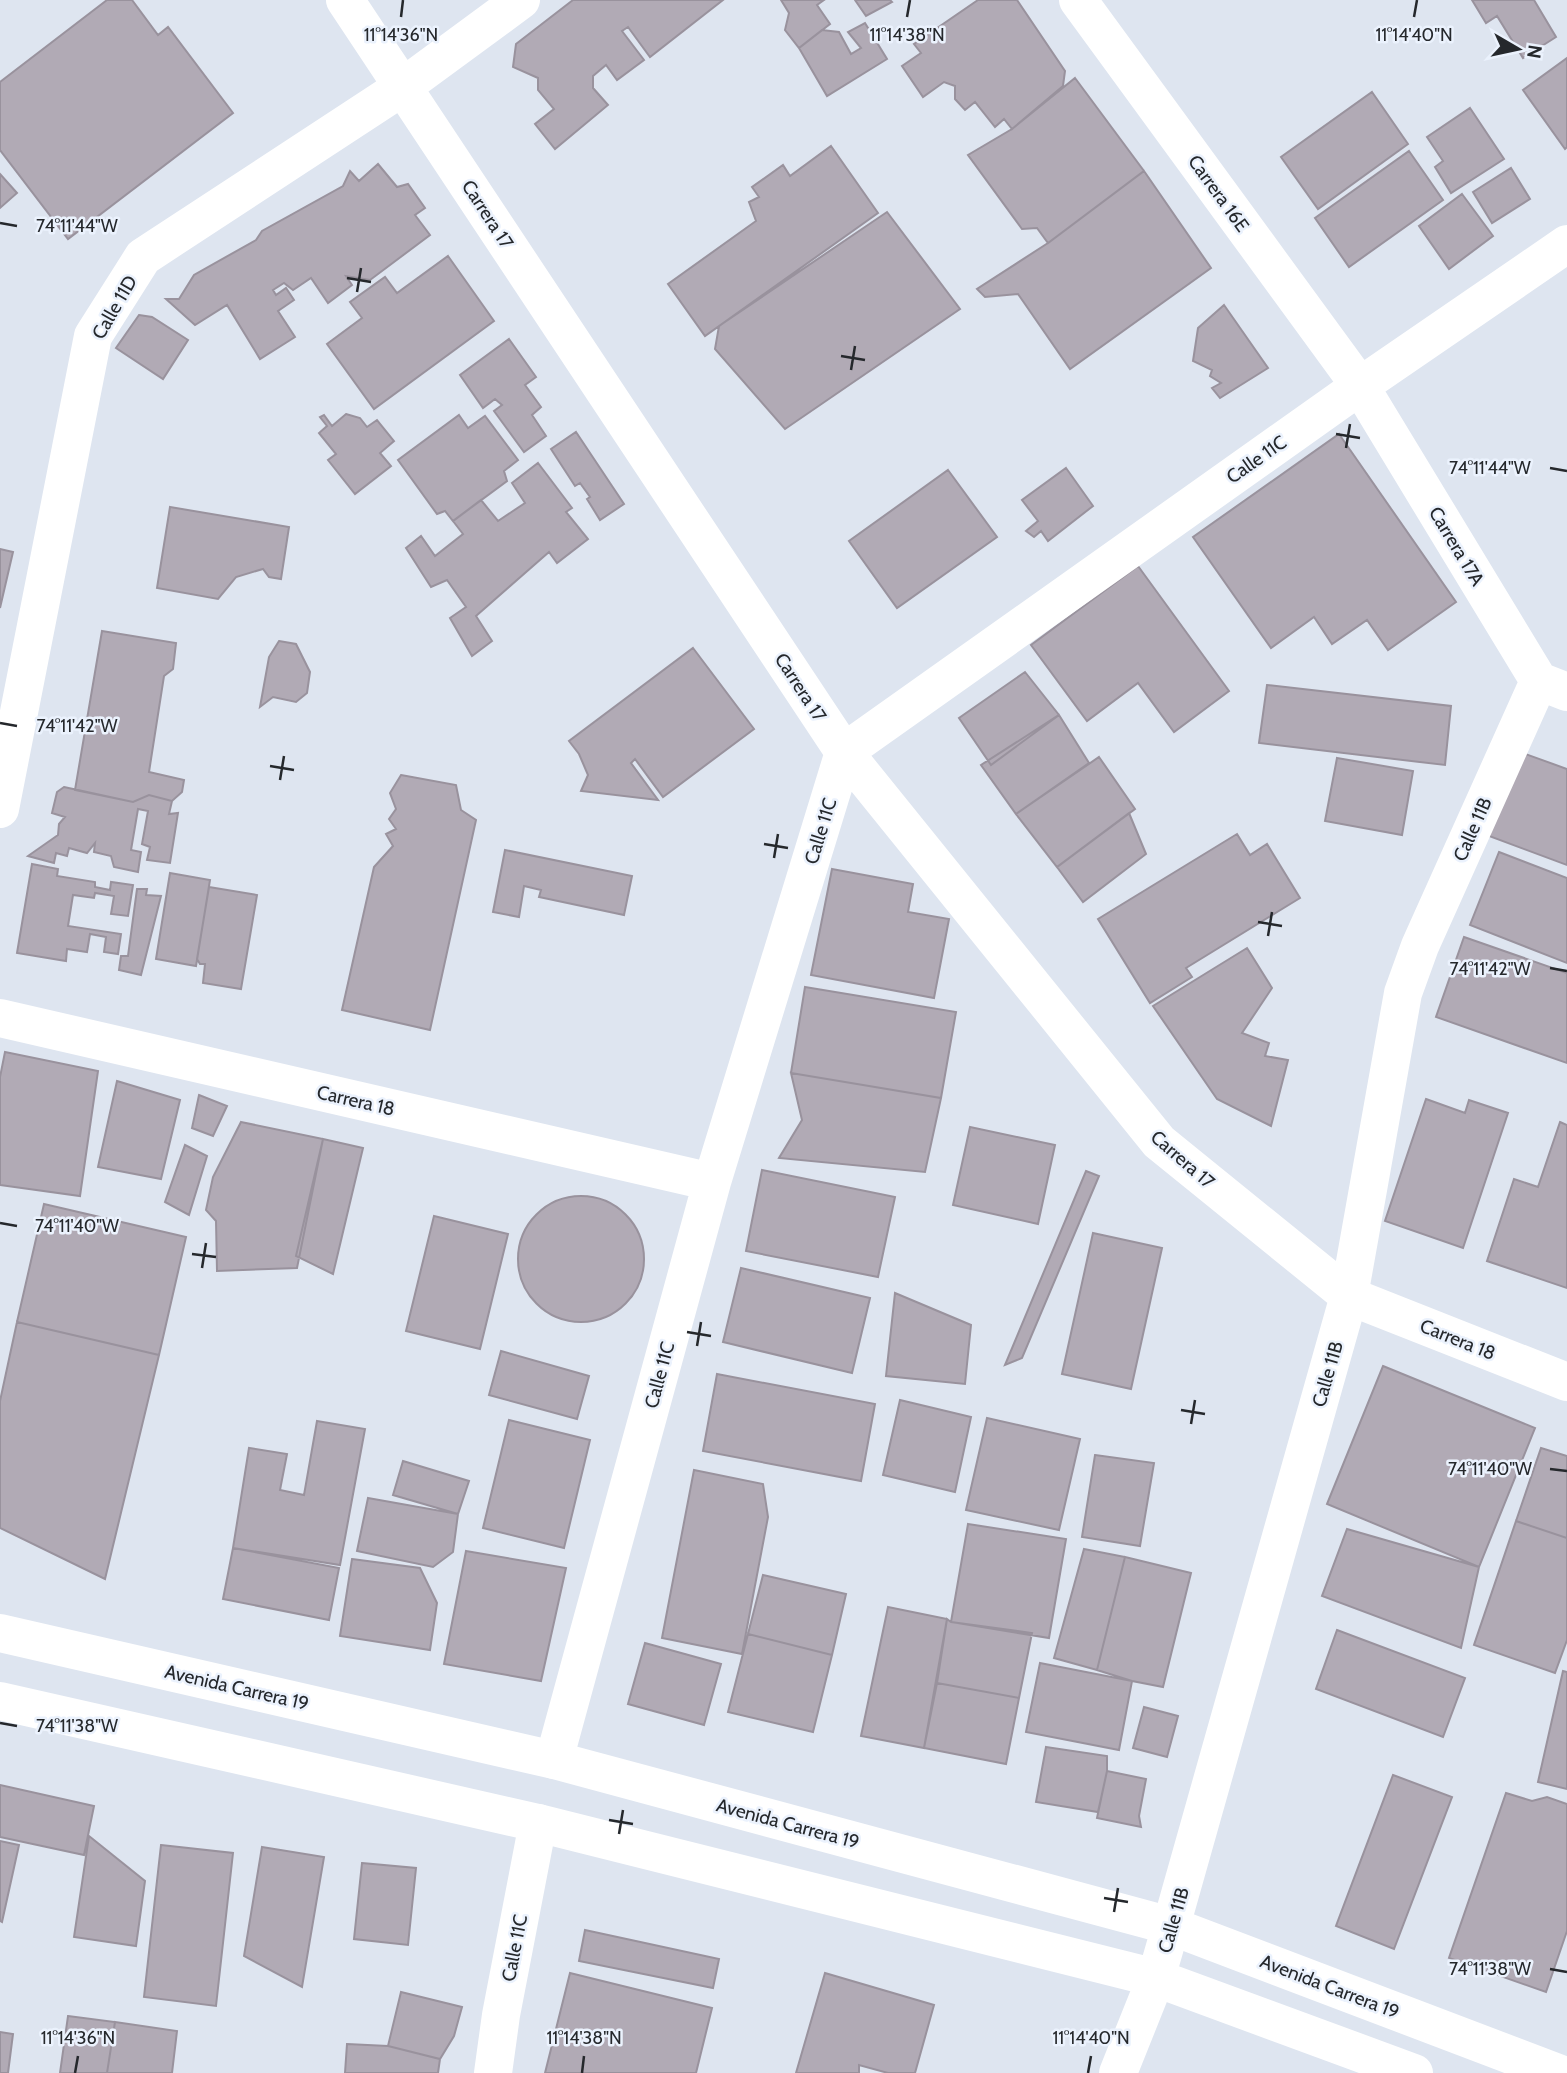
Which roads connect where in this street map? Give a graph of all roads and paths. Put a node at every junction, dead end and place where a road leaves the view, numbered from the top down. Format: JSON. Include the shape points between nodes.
{"nodes":[{"id":1,"x":345,"y":0,"type":"edge"},
{"id":2,"x":521,"y":0,"type":"edge"},
{"id":3,"x":1078,"y":0,"type":"edge"},
{"id":4,"x":404,"y":86,"type":"junction"},
{"id":5,"x":1567,"y":244,"type":"edge"},
{"id":6,"x":1360,"y":386,"type":"junction"},
{"id":7,"x":1553,"y":687,"type":"edge"},
{"id":8,"x":844,"y":752,"type":"junction"},
{"id":9,"x":0,"y":808,"type":"edge"},
{"id":10,"x":0,"y":1018,"type":"edge"},
{"id":11,"x":712,"y":1181,"type":"junction"},
{"id":12,"x":1349,"y":1296,"type":"junction"},
{"id":13,"x":1567,"y":1382,"type":"edge"},
{"id":14,"x":0,"y":1633,"type":"edge"},
{"id":15,"x":0,"y":1702,"type":"edge"},
{"id":16,"x":554,"y":1760,"type":"junction"},
{"id":17,"x":538,"y":1823,"type":"junction"},
{"id":18,"x":1171,"y":1926,"type":"junction"},
{"id":19,"x":1156,"y":1978,"type":"junction"},
{"id":20,"x":493,"y":2073,"type":"edge"},
{"id":21,"x":1118,"y":2073,"type":"edge"},
{"id":22,"x":1414,"y":2073,"type":"edge"},
{"id":23,"x":1558,"y":2073,"type":"edge"}],
"edges":[{"from":1,"to":4,"type":"street","name":"Carrera 17"},
{"from":2,"to":4,"type":"street","name":"Calle 11D"},
{"from":3,"to":6,"type":"street","name":"Carrera 16E"},
{"from":4,"to":8,"type":"street","name":"Carrera 17"},
{"from":4,"to":9,"type":"street","name":"Calle 11D","via":[[143,257],[93,336]]},
{"from":5,"to":6,"type":"street","name":"Calle 11C"},
{"from":6,"to":7,"type":"street","name":"Carrera 17A"},
{"from":6,"to":8,"type":"street","name":"Calle 11C"},
{"from":7,"to":12,"type":"street","name":"Calle 11B","via":[[1420,946],[1403,993]]},
{"from":8,"to":11,"type":"street","name":"Calle 11C"},
{"from":8,"to":12,"type":"street","name":"Carrera 17","via":[[1159,1142]]},
{"from":10,"to":11,"type":"street","name":"Carrera 18"},
{"from":11,"to":16,"type":"street","name":"Calle 11C"},
{"from":12,"to":13,"type":"street","name":"Carrera 18"},
{"from":12,"to":18,"type":"street","name":"Calle 11B"},
{"from":14,"to":16,"type":"street","name":"Avenida Carrera 19"},
{"from":15,"to":17,"type":"street"},
{"from":16,"to":18,"type":"street","name":"Avenida Carrera 19"},
{"from":17,"to":19,"type":"street"},
{"from":17,"to":20,"type":"street","name":"Calle 11C"},
{"from":18,"to":19,"type":"street","name":"Calle 11B"},
{"from":18,"to":23,"type":"street","name":"Avenida Carrera 19"},
{"from":19,"to":21,"type":"street","name":"Calle 11B"},
{"from":19,"to":22,"type":"street"}]}
